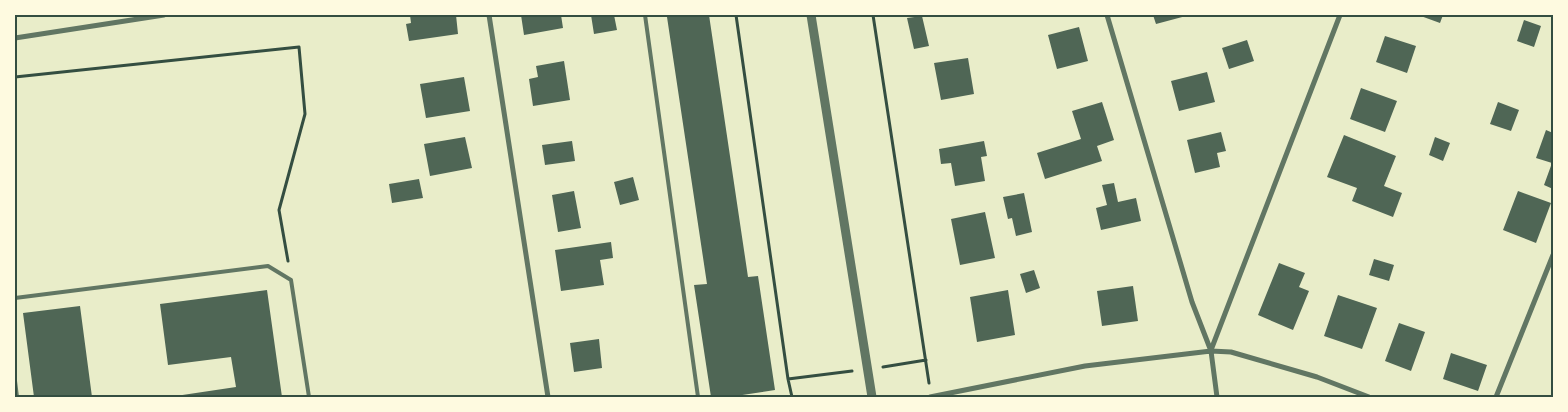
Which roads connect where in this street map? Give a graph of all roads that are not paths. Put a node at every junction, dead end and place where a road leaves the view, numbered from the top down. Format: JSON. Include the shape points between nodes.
{"nodes":[{"id":1,"x":164,"y":15,"type":"edge"},
{"id":2,"x":489,"y":15,"type":"edge"},
{"id":3,"x":645,"y":15,"type":"edge"},
{"id":4,"x":811,"y":15,"type":"edge"},
{"id":5,"x":1107,"y":15,"type":"edge"},
{"id":6,"x":1340,"y":15,"type":"edge"},
{"id":7,"x":15,"y":38,"type":"edge"},
{"id":8,"x":1553,"y":255,"type":"edge"},
{"id":9,"x":15,"y":298,"type":"edge"},
{"id":10,"x":1211,"y":351,"type":"junction"},
{"id":11,"x":15,"y":382,"type":"edge"},
{"id":12,"x":17,"y":397,"type":"edge"},
{"id":13,"x":309,"y":397,"type":"edge"},
{"id":14,"x":548,"y":397,"type":"edge"},
{"id":15,"x":698,"y":397,"type":"edge"},
{"id":16,"x":872,"y":397,"type":"edge"},
{"id":17,"x":931,"y":397,"type":"edge"},
{"id":18,"x":1217,"y":397,"type":"edge"},
{"id":19,"x":1369,"y":397,"type":"edge"},
{"id":20,"x":1496,"y":397,"type":"edge"}],
"edges":[{"from":1,"to":7,"type":"street"},
{"from":2,"to":14,"type":"street"},
{"from":3,"to":15,"type":"lane"},
{"from":4,"to":16,"type":"street"},
{"from":5,"to":10,"type":"street","via":[[1192,302]]},
{"from":6,"to":10,"type":"street"},
{"from":8,"to":20,"type":"street"},
{"from":9,"to":13,"type":"lane","via":[[268,266],[291,280]]},
{"from":10,"to":17,"type":"street","via":[[1086,366]]},
{"from":10,"to":18,"type":"street"},
{"from":10,"to":19,"type":"street","via":[[1230,352],[1298,371]]},
{"from":11,"to":12,"type":"lane"}]}
